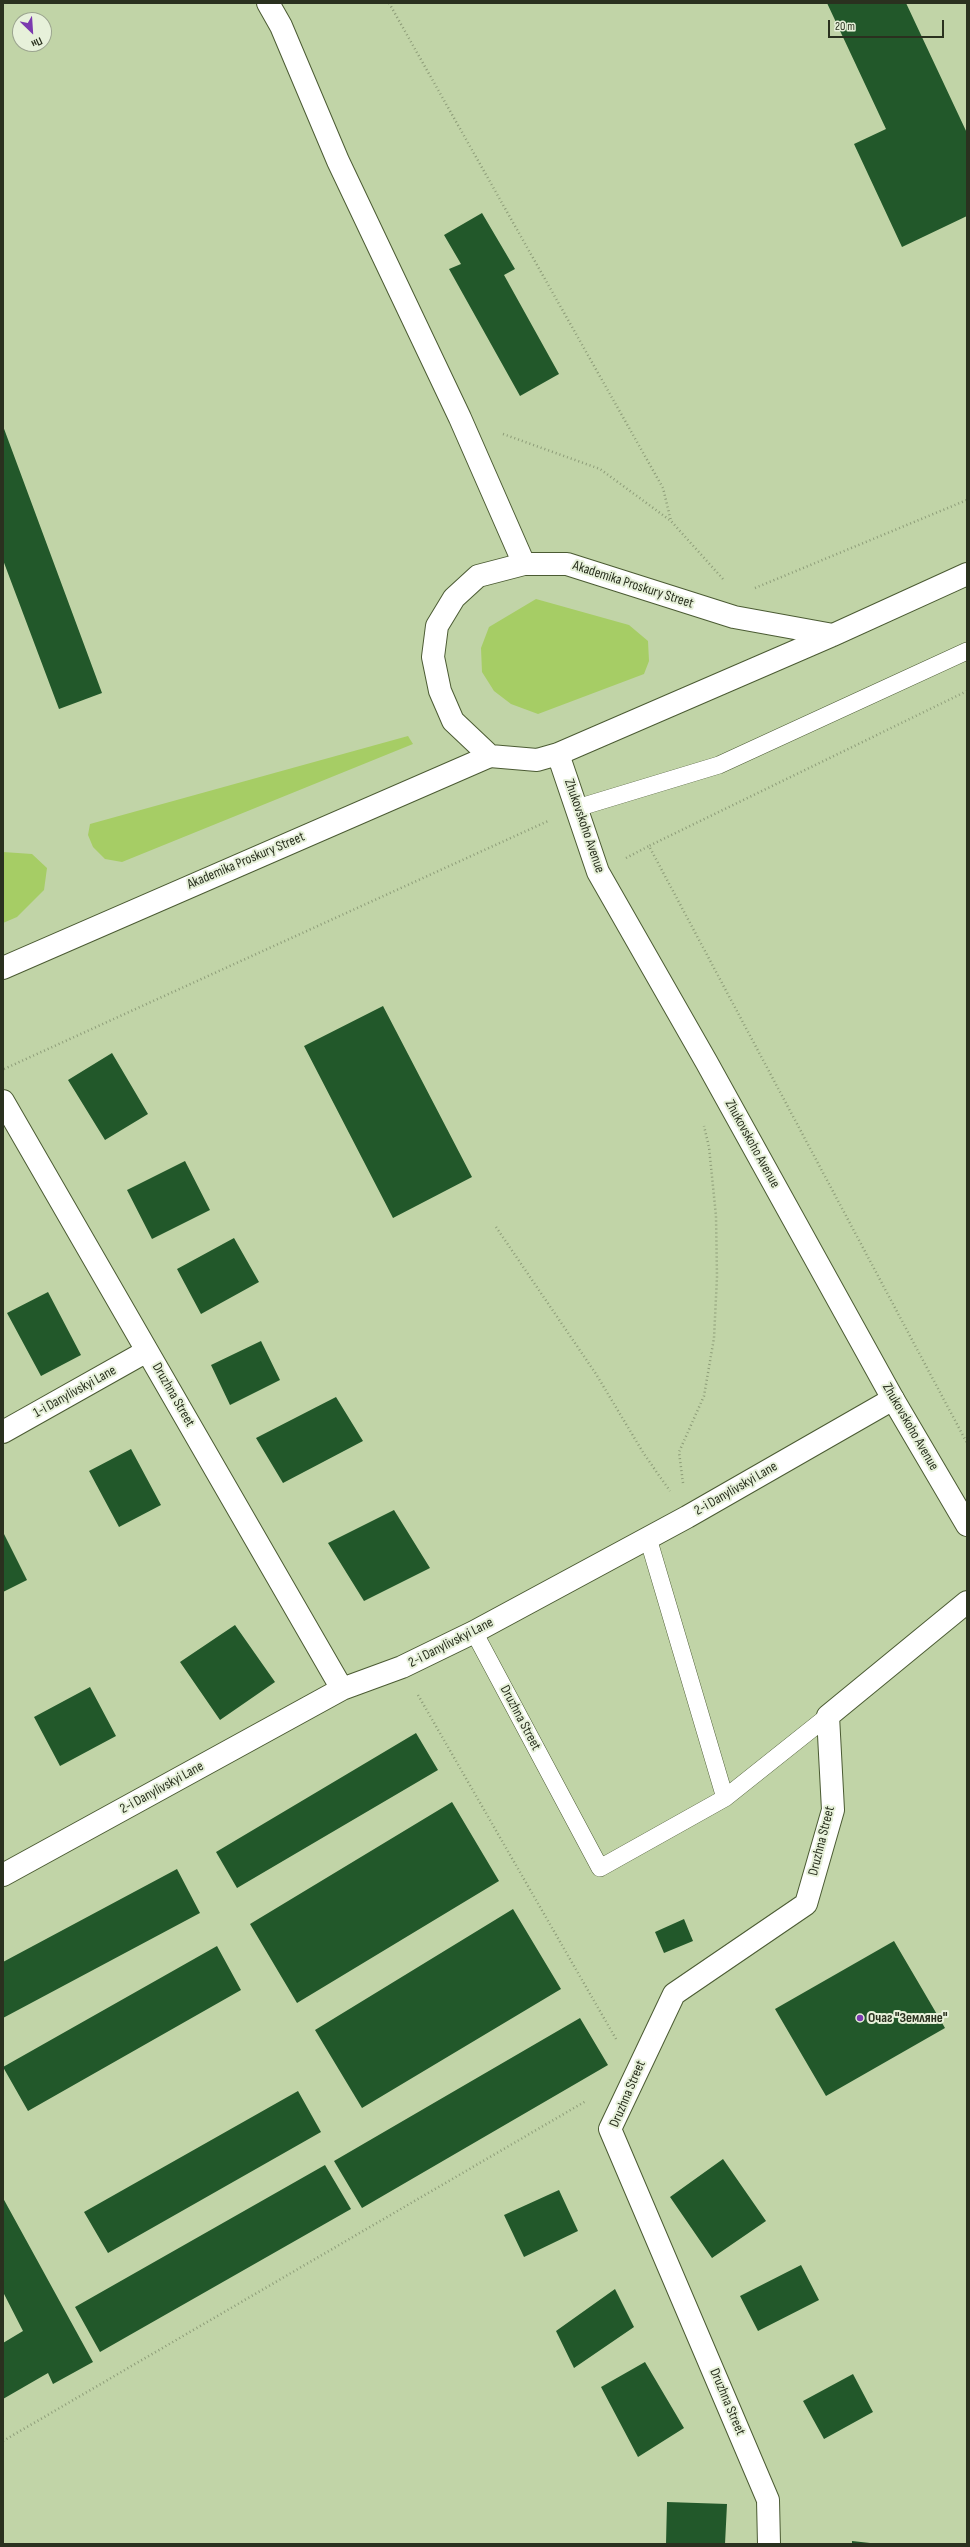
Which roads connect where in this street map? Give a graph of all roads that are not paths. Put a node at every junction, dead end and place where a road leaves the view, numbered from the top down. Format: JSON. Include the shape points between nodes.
{"nodes":[{"id":1,"x":268,"y":3,"type":"edge"},
{"id":2,"x":524,"y":564,"type":"junction"},
{"id":3,"x":967,"y":574,"type":"edge"},
{"id":4,"x":833,"y":634,"type":"junction"},
{"id":5,"x":967,"y":651,"type":"edge"},
{"id":6,"x":558,"y":754,"type":"junction"},
{"id":7,"x":490,"y":756,"type":"junction"},
{"id":8,"x":577,"y":808,"type":"junction"},
{"id":9,"x":3,"y":968,"type":"edge"},
{"id":10,"x":3,"y":1101,"type":"edge"},
{"id":11,"x":147,"y":1351,"type":"junction"},
{"id":12,"x":893,"y":1399,"type":"junction"},
{"id":13,"x":3,"y":1432,"type":"edge"},
{"id":14,"x":967,"y":1525,"type":"edge"},
{"id":15,"x":648,"y":1538,"type":"junction"},
{"id":16,"x":967,"y":1602,"type":"edge"},
{"id":17,"x":474,"y":1632,"type":"junction"},
{"id":18,"x":342,"y":1689,"type":"junction"},
{"id":19,"x":828,"y":1716,"type":"junction"},
{"id":20,"x":725,"y":1798,"type":"junction"},
{"id":21,"x":3,"y":1875,"type":"edge"},
{"id":22,"x":769,"y":2544,"type":"edge"}],
"edges":[{"from":1,"to":2,"type":"street","via":[[281,26],[338,161],[460,418]]},
{"from":2,"to":4,"type":"street","name":"Akademika Proskury Street","via":[[567,564],[734,617]]},
{"from":2,"to":7,"type":"street","name":"Akademika Proskury Street","via":[[478,576],[454,598],[436,626],[433,657],[440,691],[453,721]]},
{"from":3,"to":4,"type":"street","name":"Akademika Proskury Street"},
{"from":4,"to":6,"type":"street","name":"Akademika Proskury Street"},
{"from":5,"to":8,"type":"lane","via":[[719,765]]},
{"from":6,"to":7,"type":"street","name":"Akademika Proskury Street","via":[[537,760]]},
{"from":6,"to":8,"type":"street","name":"Zhukovskoho Avenue"},
{"from":7,"to":9,"type":"street","name":"Akademika Proskury Street"},
{"from":8,"to":12,"type":"street","name":"Zhukovskoho Avenue","via":[[598,872],[708,1063]]},
{"from":10,"to":11,"type":"street","name":"Druzhna Street"},
{"from":11,"to":13,"type":"street","name":"1-i Danylivskyi Lane"},
{"from":11,"to":18,"type":"street","name":"Druzhna Street"},
{"from":12,"to":14,"type":"street","name":"Zhukovskoho Avenue"},
{"from":12,"to":15,"type":"street","name":"2-i Danylivskyi Lane"},
{"from":15,"to":17,"type":"street","name":"2-i Danylivskyi Lane"},
{"from":15,"to":20,"type":"lane"},
{"from":16,"to":19,"type":"street","name":"Druzhna Street"},
{"from":17,"to":18,"type":"street","name":"2-i Danylivskyi Lane","via":[[402,1667]]},
{"from":17,"to":20,"type":"lane","name":"Druzhna Street","via":[[600,1868]]},
{"from":18,"to":21,"type":"street","name":"2-i Danylivskyi Lane"},
{"from":19,"to":20,"type":"lane","name":"Druzhna Street"},
{"from":19,"to":22,"type":"street","name":"Druzhna Street","via":[[833,1810],[806,1904],[674,1994],[610,2129],[768,2500]]}]}
